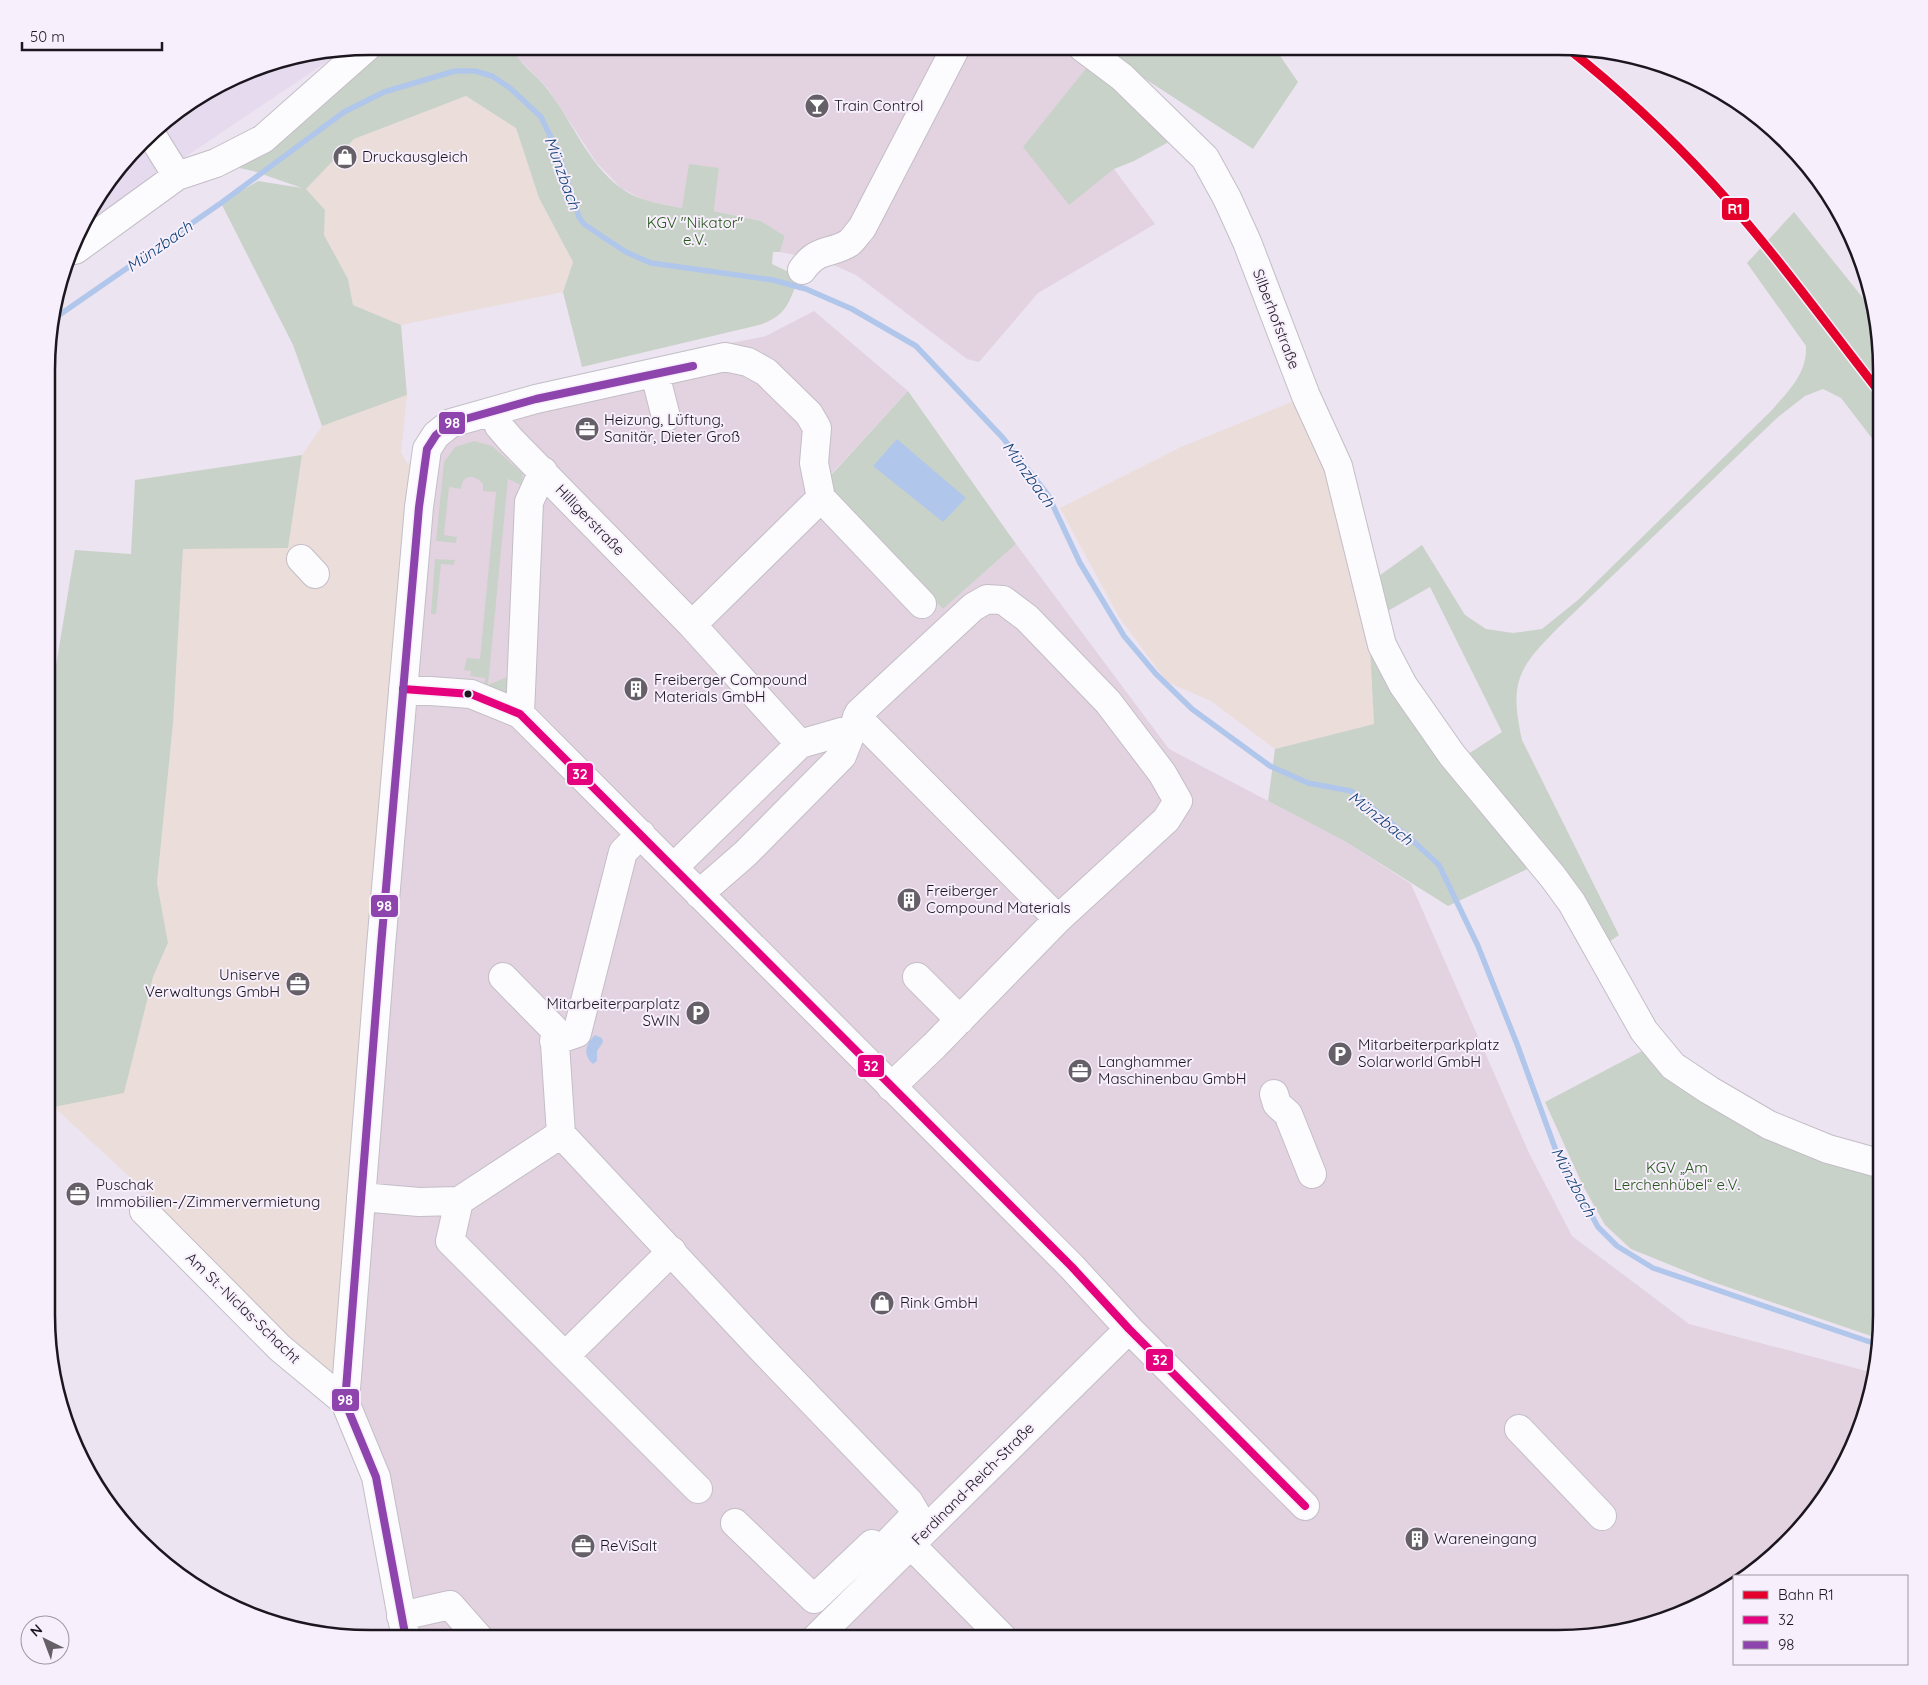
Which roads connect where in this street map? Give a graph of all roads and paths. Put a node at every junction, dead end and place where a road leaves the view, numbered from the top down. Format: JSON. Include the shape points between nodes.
{"nodes":[{"id":1,"x":952,"y":55,"type":"edge"},
{"id":2,"x":1093,"y":55,"type":"edge"},
{"id":3,"x":357,"y":56,"type":"edge"},
{"id":4,"x":155,"y":140,"type":"edge"},
{"id":5,"x":177,"y":176,"type":"junction"},
{"id":6,"x":80,"y":247,"type":"edge"},
{"id":7,"x":802,"y":270,"type":"dead end"},
{"id":8,"x":655,"y":374,"type":"junction"},
{"id":9,"x":493,"y":412,"type":"junction"},
{"id":10,"x":666,"y":417,"type":"dead end"},
{"id":11,"x":543,"y":471,"type":"junction"},
{"id":12,"x":821,"y":498,"type":"junction"},
{"id":13,"x":922,"y":604,"type":"dead end"},
{"id":14,"x":692,"y":625,"type":"junction"},
{"id":15,"x":403,"y":689,"type":"junction"},
{"id":16,"x":520,"y":714,"type":"junction"},
{"id":17,"x":855,"y":723,"type":"junction"},
{"id":18,"x":800,"y":744,"type":"junction"},
{"id":19,"x":641,"y":834,"type":"junction"},
{"id":20,"x":674,"y":867,"type":"junction"},
{"id":21,"x":699,"y":894,"type":"junction"},
{"id":22,"x":1058,"y":919,"type":"junction"},
{"id":23,"x":503,"y":977,"type":"dead end"},
{"id":24,"x":917,"y":977,"type":"dead end"},
{"id":25,"x":960,"y":1020,"type":"junction"},
{"id":26,"x":554,"y":1042,"type":"junction"},
{"id":27,"x":891,"y":1087,"type":"junction"},
{"id":28,"x":1274,"y":1094,"type":"dead end"},
{"id":29,"x":561,"y":1134,"type":"junction"},
{"id":30,"x":1873,"y":1162,"type":"edge"},
{"id":31,"x":1312,"y":1174,"type":"dead end"},
{"id":32,"x":361,"y":1197,"type":"junction"},
{"id":33,"x":459,"y":1201,"type":"junction"},
{"id":34,"x":144,"y":1211,"type":"dead end"},
{"id":35,"x":672,"y":1251,"type":"junction"},
{"id":36,"x":1129,"y":1328,"type":"junction"},
{"id":37,"x":564,"y":1356,"type":"junction"},
{"id":38,"x":345,"y":1402,"type":"junction"},
{"id":39,"x":1519,"y":1428,"type":"dead end"},
{"id":40,"x":698,"y":1489,"type":"dead end"},
{"id":41,"x":1305,"y":1506,"type":"dead end"},
{"id":42,"x":1602,"y":1516,"type":"dead end"},
{"id":43,"x":735,"y":1523,"type":"dead end"},
{"id":44,"x":911,"y":1545,"type":"junction"},
{"id":45,"x":814,"y":1599,"type":"junction"},
{"id":46,"x":835,"y":1620,"type":"junction"},
{"id":47,"x":404,"y":1627,"type":"edge"},
{"id":48,"x":472,"y":1630,"type":"edge"},
{"id":49,"x":824,"y":1630,"type":"edge"},
{"id":50,"x":995,"y":1630,"type":"edge"}],
"edges":[{"from":1,"to":7,"type":"street","via":[[862,228],[849,243],[822,252],[809,260]]},
{"from":2,"to":30,"type":"street","name":"Silberhofstraße","via":[[1122,77],[1205,158],[1247,242],[1306,396],[1338,466],[1382,645],[1403,685],[1452,755],[1567,897],[1644,1031],[1673,1066],[1709,1090],[1769,1124],[1828,1149]]},
{"from":3,"to":5,"type":"street","via":[[262,139],[216,164]]},
{"from":4,"to":5,"type":"street"},
{"from":5,"to":6,"type":"street"},
{"from":8,"to":9,"type":"street","name":"Am St.-Niclas-Schacht","via":[[536,399]]},
{"from":8,"to":10,"type":"street"},
{"from":8,"to":12,"type":"street","name":"Am St.-Niclas-Schacht","via":[[725,357],[748,362],[766,372],[798,401],[817,428],[814,463]]},
{"from":9,"to":11,"type":"street","name":"Hilligerstraße","via":[[499,426]]},
{"from":9,"to":15,"type":"street","name":"Am St.-Niclas-Schacht","via":[[451,423],[436,435],[427,449]]},
{"from":11,"to":14,"type":"street","name":"Hilligerstraße"},
{"from":11,"to":16,"type":"street","via":[[529,502]]},
{"from":12,"to":13,"type":"street"},
{"from":12,"to":14,"type":"street"},
{"from":14,"to":18,"type":"street","name":"Hilligerstraße"},
{"from":15,"to":16,"type":"street","via":[[471,694]]},
{"from":15,"to":32,"type":"street","name":"Am St.-Niclas-Schacht"},
{"from":16,"to":19,"type":"street"},
{"from":17,"to":18,"type":"street"},
{"from":17,"to":21,"type":"street","via":[[842,756],[745,854]]},
{"from":17,"to":22,"type":"street"},
{"from":17,"to":22,"type":"street","via":[[885,687],[972,607],[987,598],[1003,600],[1027,618],[1108,702],[1162,774],[1178,801],[1166,820]]},
{"from":18,"to":20,"type":"street"},
{"from":19,"to":20,"type":"street"},
{"from":19,"to":26,"type":"street","via":[[623,852],[577,1033]]},
{"from":20,"to":21,"type":"street"},
{"from":21,"to":27,"type":"street"},
{"from":22,"to":25,"type":"street"},
{"from":23,"to":26,"type":"street","via":[[554,1029]]},
{"from":24,"to":25,"type":"street"},
{"from":25,"to":27,"type":"street"},
{"from":26,"to":29,"type":"street"},
{"from":27,"to":36,"type":"street"},
{"from":28,"to":31,"type":"street","via":[[1277,1104],[1288,1114]]},
{"from":29,"to":33,"type":"street"},
{"from":29,"to":35,"type":"street"},
{"from":32,"to":33,"type":"street","via":[[419,1202]]},
{"from":32,"to":38,"type":"street","name":"Am St.-Niclas-Schacht"},
{"from":33,"to":37,"type":"street","via":[[450,1241]]},
{"from":34,"to":38,"type":"street","name":"Am St.-Niclas-Schacht","via":[[280,1348]]},
{"from":35,"to":37,"type":"street"},
{"from":35,"to":45,"type":"street","via":[[715,1287],[757,1344],[910,1502],[916,1514],[880,1551],[872,1544]]},
{"from":36,"to":41,"type":"street"},
{"from":36,"to":44,"type":"street","name":"Ferdinand-Reich-Straße"},
{"from":37,"to":40,"type":"street"},
{"from":38,"to":47,"type":"street","name":"Am St.-Niclas-Schacht","via":[[376,1477]]},
{"from":39,"to":42,"type":"street"},
{"from":43,"to":45,"type":"street"},
{"from":44,"to":46,"type":"street","name":"Ferdinand-Reich-Straße"},
{"from":44,"to":50,"type":"street"},
{"from":45,"to":46,"type":"street"},
{"from":46,"to":49,"type":"street","name":"Ferdinand-Reich-Straße"},
{"from":47,"to":48,"type":"street","via":[[450,1605]]}]}
